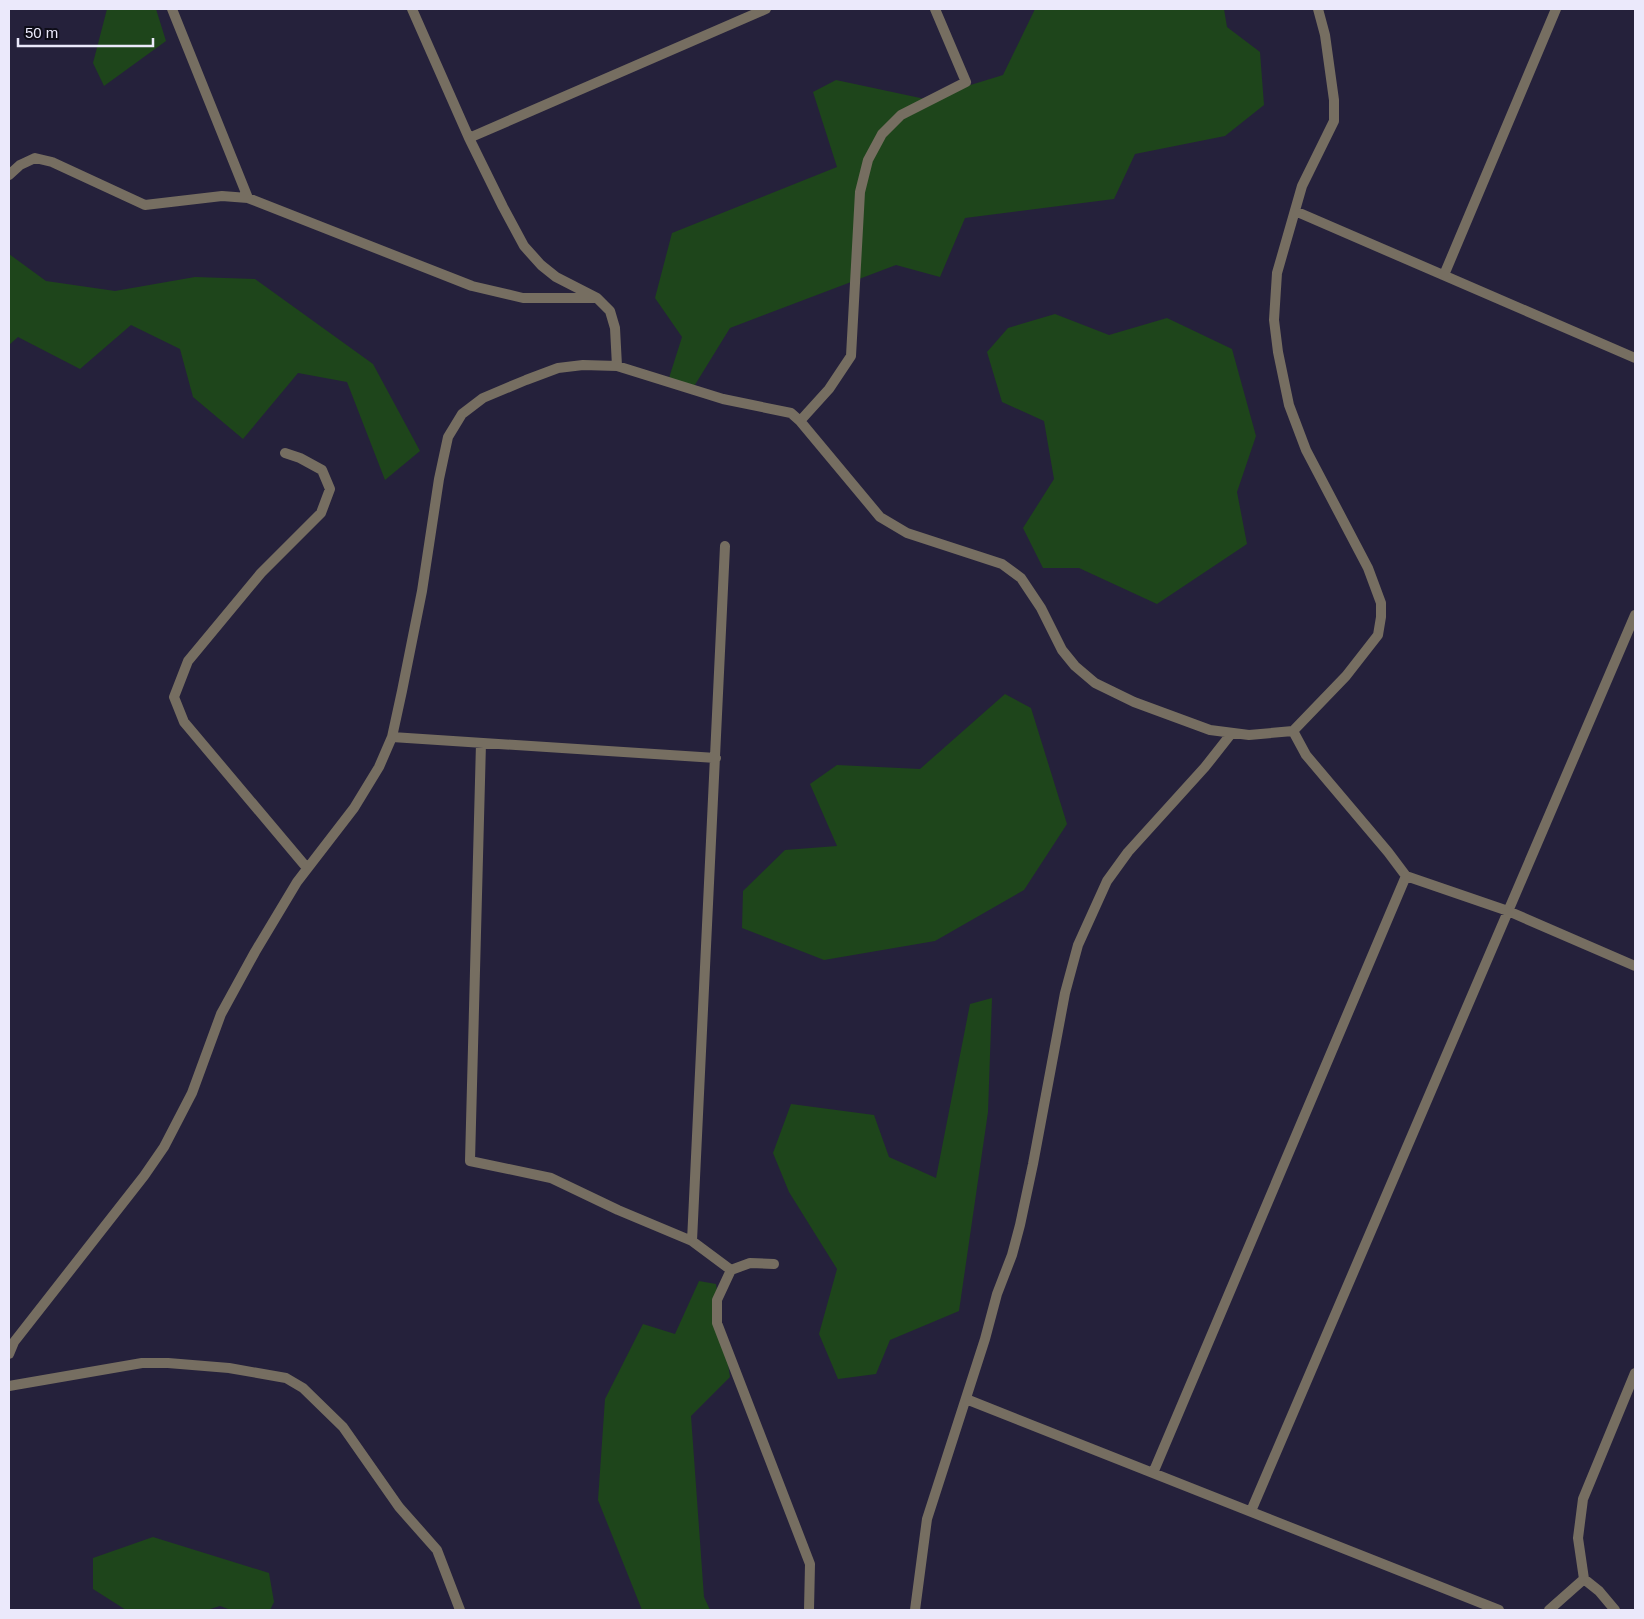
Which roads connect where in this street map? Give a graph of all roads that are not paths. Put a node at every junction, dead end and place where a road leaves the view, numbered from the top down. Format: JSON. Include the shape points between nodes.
{"nodes":[{"id":1,"x":172,"y":9,"type":"edge"},
{"id":2,"x":412,"y":9,"type":"edge"},
{"id":3,"x":766,"y":9,"type":"edge"},
{"id":4,"x":935,"y":9,"type":"edge"},
{"id":5,"x":1318,"y":9,"type":"edge"},
{"id":6,"x":1556,"y":9,"type":"edge"},
{"id":7,"x":468,"y":138,"type":"junction"},
{"id":8,"x":9,"y":175,"type":"edge"},
{"id":9,"x":248,"y":198,"type":"junction"},
{"id":10,"x":1295,"y":211,"type":"junction"},
{"id":11,"x":1444,"y":275,"type":"junction"},
{"id":12,"x":597,"y":298,"type":"junction"},
{"id":13,"x":1635,"y":358,"type":"edge"},
{"id":14,"x":618,"y":366,"type":"junction"},
{"id":15,"x":800,"y":421,"type":"junction"},
{"id":16,"x":285,"y":453,"type":"dead end"},
{"id":17,"x":725,"y":546,"type":"dead end"},
{"id":18,"x":1635,"y":616,"type":"edge"},
{"id":19,"x":1293,"y":731,"type":"junction"},
{"id":20,"x":1232,"y":734,"type":"junction"},
{"id":21,"x":392,"y":737,"type":"junction"},
{"id":22,"x":481,"y":743,"type":"junction"},
{"id":23,"x":716,"y":758,"type":"junction"},
{"id":24,"x":307,"y":868,"type":"junction"},
{"id":25,"x":1406,"y":876,"type":"junction"},
{"id":26,"x":1508,"y":911,"type":"junction"},
{"id":27,"x":1635,"y":966,"type":"edge"},
{"id":28,"x":692,"y":1241,"type":"junction"},
{"id":29,"x":774,"y":1264,"type":"dead end"},
{"id":30,"x":731,"y":1270,"type":"junction"},
{"id":31,"x":9,"y":1354,"type":"edge"},
{"id":32,"x":1635,"y":1373,"type":"edge"},
{"id":33,"x":9,"y":1386,"type":"edge"},
{"id":34,"x":966,"y":1399,"type":"junction"},
{"id":35,"x":1153,"y":1473,"type":"junction"},
{"id":36,"x":1251,"y":1511,"type":"junction"},
{"id":37,"x":1584,"y":1579,"type":"junction"},
{"id":38,"x":460,"y":1610,"type":"edge"},
{"id":39,"x":809,"y":1610,"type":"edge"},
{"id":40,"x":916,"y":1610,"type":"edge"},
{"id":41,"x":1499,"y":1610,"type":"edge"},
{"id":42,"x":1549,"y":1610,"type":"edge"},
{"id":43,"x":1615,"y":1610,"type":"edge"}],
"edges":[{"from":1,"to":9,"type":"street"},
{"from":2,"to":7,"type":"street"},
{"from":3,"to":7,"type":"street"},
{"from":4,"to":15,"type":"street","via":[[966,82],[901,115],[882,134],[868,160],[860,192],[851,356],[829,389]]},
{"from":5,"to":10,"type":"street","via":[[1325,36],[1334,121],[1302,186]]},
{"from":6,"to":11,"type":"street"},
{"from":7,"to":12,"type":"street","via":[[524,246],[556,277]]},
{"from":8,"to":9,"type":"street","via":[[35,158],[52,162],[145,205],[222,196]]},
{"from":9,"to":12,"type":"street","via":[[472,286],[523,298]]},
{"from":10,"to":11,"type":"street"},
{"from":10,"to":19,"type":"street","via":[[1277,273],[1274,311],[1284,378],[1306,450],[1368,568],[1381,603],[1381,617],[1378,635],[1346,676]]},
{"from":11,"to":13,"type":"street"},
{"from":12,"to":14,"type":"street","via":[[610,311],[615,328]]},
{"from":14,"to":15,"type":"street","via":[[723,399],[790,413]]},
{"from":14,"to":21,"type":"street","via":[[558,368],[483,398],[462,414],[448,437],[422,591]]},
{"from":15,"to":20,"type":"street","via":[[880,517],[907,533],[1002,564],[1021,578],[1041,608],[1062,650],[1095,683],[1134,702],[1210,730]]},
{"from":16,"to":24,"type":"street","via":[[322,470],[330,489],[321,513],[261,573],[188,661],[174,697],[184,722]]},
{"from":17,"to":23,"type":"street"},
{"from":18,"to":26,"type":"street"},
{"from":19,"to":20,"type":"street"},
{"from":19,"to":25,"type":"street","via":[[1306,755]]},
{"from":20,"to":34,"type":"street","via":[[1128,852],[1107,881],[1078,945],[1065,993],[1020,1225]]},
{"from":21,"to":22,"type":"street"},
{"from":21,"to":24,"type":"street","via":[[380,767],[354,808]]},
{"from":22,"to":23,"type":"street"},
{"from":22,"to":28,"type":"street","via":[[470,1161],[551,1178]]},
{"from":23,"to":28,"type":"street"},
{"from":24,"to":31,"type":"street","via":[[221,1014],[192,1092],[164,1146],[14,1342]]},
{"from":25,"to":26,"type":"street"},
{"from":25,"to":35,"type":"street"},
{"from":26,"to":27,"type":"street"},
{"from":26,"to":36,"type":"street"},
{"from":28,"to":30,"type":"street"},
{"from":29,"to":30,"type":"street","via":[[750,1263]]},
{"from":30,"to":39,"type":"street","via":[[717,1300],[717,1323],[810,1564]]},
{"from":32,"to":37,"type":"street","via":[[1583,1499],[1578,1538]]},
{"from":33,"to":38,"type":"street","via":[[142,1363],[228,1368],[286,1378],[303,1388],[344,1427],[399,1507],[437,1550]]},
{"from":34,"to":35,"type":"street"},
{"from":34,"to":40,"type":"street","via":[[927,1519]]},
{"from":35,"to":36,"type":"street"},
{"from":36,"to":41,"type":"street"},
{"from":37,"to":42,"type":"street"},
{"from":37,"to":43,"type":"street"}]}
